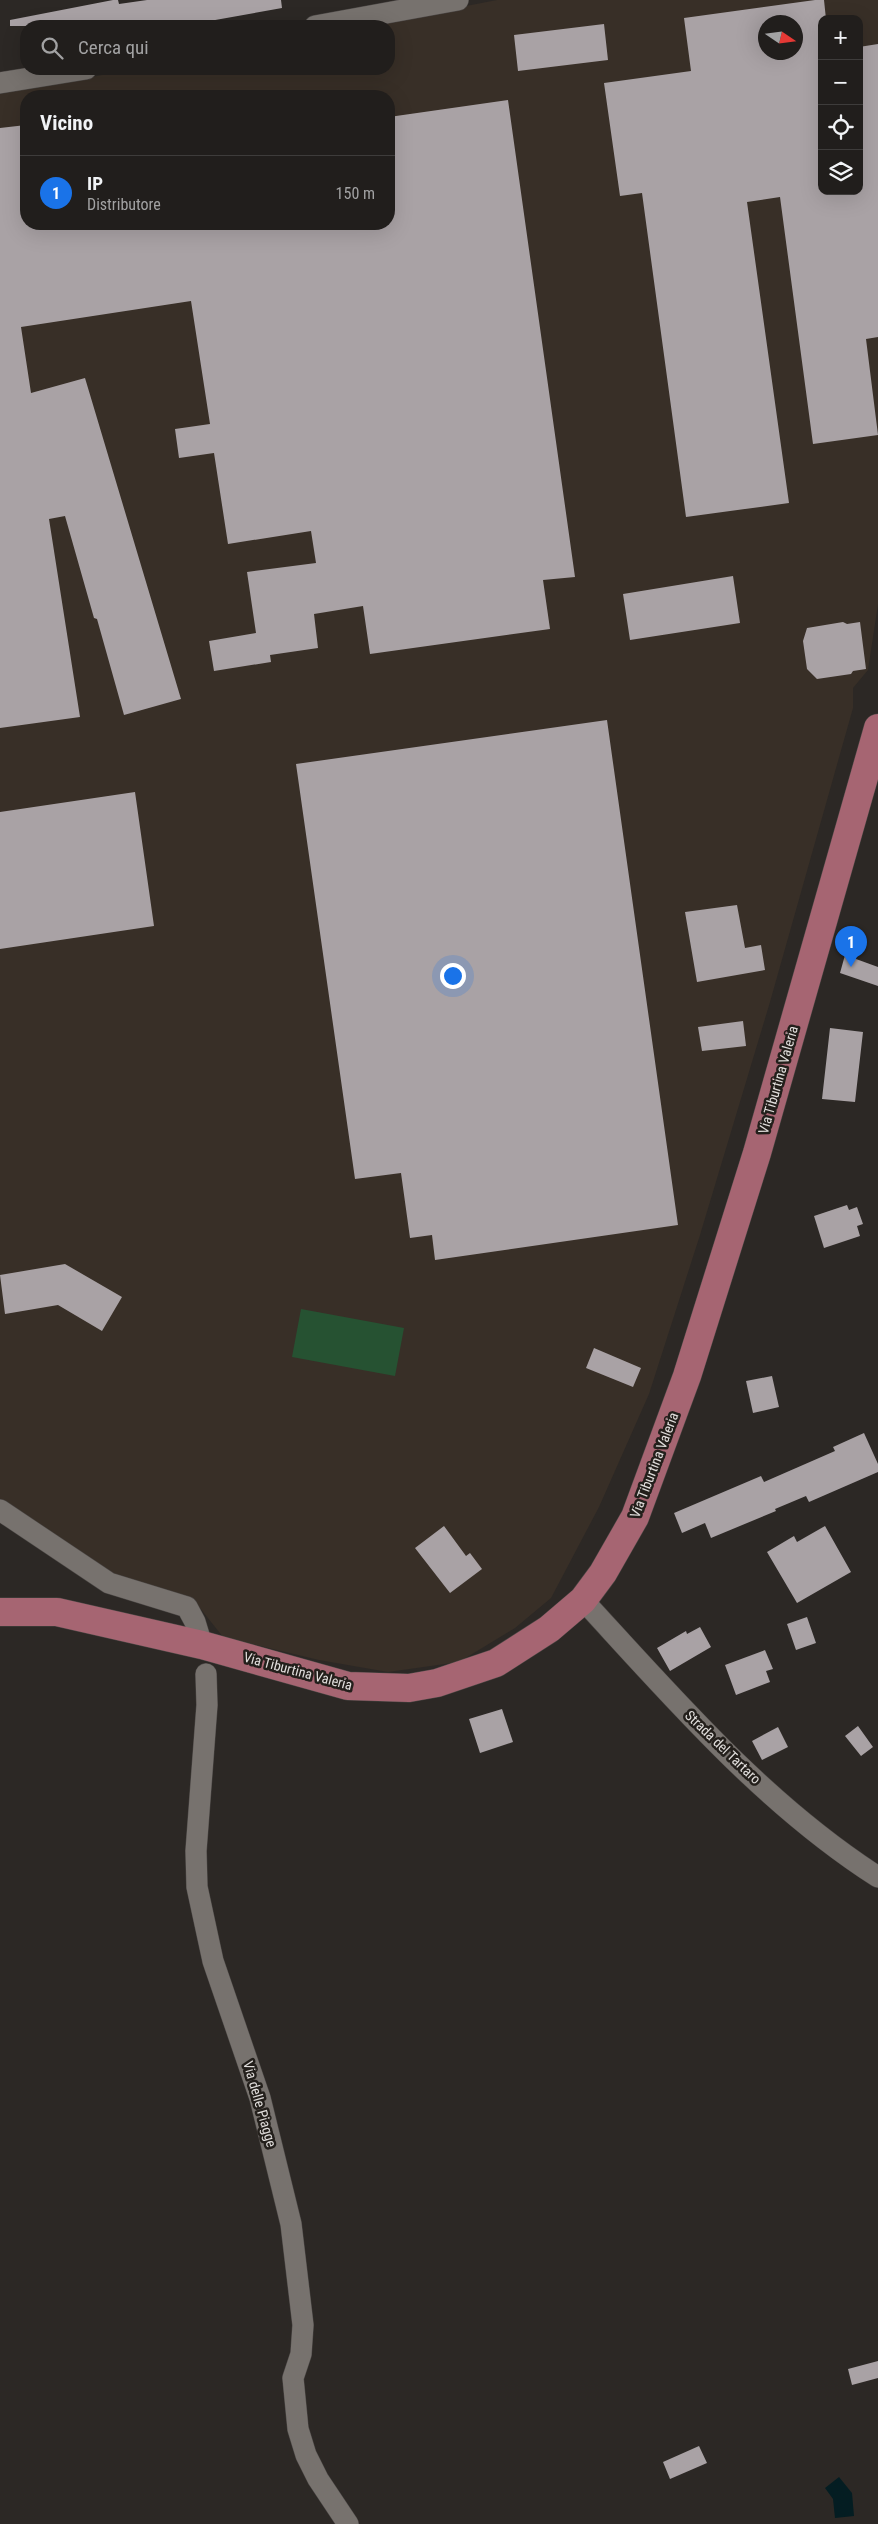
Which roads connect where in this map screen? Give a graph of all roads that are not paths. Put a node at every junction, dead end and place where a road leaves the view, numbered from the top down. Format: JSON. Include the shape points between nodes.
{"nodes":[{"id":1,"x":458,"y":0,"type":"edge"},
{"id":2,"x":347,"y":20,"type":"edge"},
{"id":3,"x":49,"y":75,"type":"edge"},
{"id":4,"x":0,"y":83,"type":"edge"},
{"id":5,"x":878,"y":728,"type":"edge"},
{"id":6,"x":0,"y":1510,"type":"edge"},
{"id":7,"x":583,"y":1600,"type":"junction"},
{"id":8,"x":0,"y":1612,"type":"edge"},
{"id":9,"x":202,"y":1645,"type":"junction"},
{"id":10,"x":206,"y":1674,"type":"dead end"},
{"id":11,"x":878,"y":1877,"type":"edge"},
{"id":12,"x":348,"y":2524,"type":"edge"}],
"edges":[{"from":1,"to":2,"type":"street"},
{"from":3,"to":4,"type":"street"},
{"from":5,"to":7,"type":"main road","name":"Via Tiburtina Valeria","via":[[756,1153],[687,1376],[632,1522],[603,1573]]},
{"from":6,"to":9,"type":"street","via":[[109,1583],[187,1607]]},
{"from":7,"to":9,"type":"main road","name":"Via Tiburtina Valeria","via":[[549,1629],[496,1663],[437,1683],[410,1688],[348,1686]]},
{"from":7,"to":11,"type":"street","name":"Strada del Tartaro","via":[[714,1743],[828,1843]]},
{"from":8,"to":9,"type":"main road","name":"Via Tiburtina Valeria","via":[[56,1612]]},
{"from":10,"to":12,"type":"street","name":"Via delle Piagge","via":[[197,1886],[213,1961],[260,2098],[291,2224],[303,2324],[301,2354],[293,2378],[298,2430],[318,2479]]}]}
